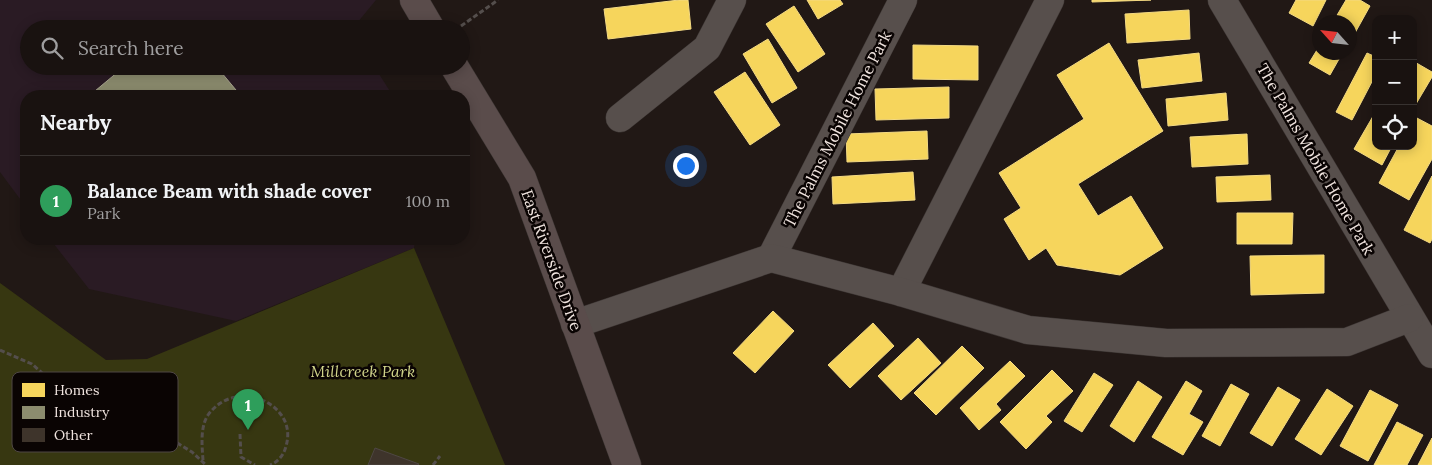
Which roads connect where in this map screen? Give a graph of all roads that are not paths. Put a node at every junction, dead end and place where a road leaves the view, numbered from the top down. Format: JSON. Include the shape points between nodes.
{"nodes":[{"id":1,"x":732,"y":0,"type":"edge"},
{"id":2,"x":903,"y":0,"type":"edge"},
{"id":3,"x":1050,"y":0,"type":"edge"},
{"id":4,"x":1222,"y":0,"type":"edge"},
{"id":5,"x":416,"y":1,"type":"edge"},
{"id":6,"x":426,"y":20,"type":"edge"},
{"id":7,"x":459,"y":75,"type":"edge"},
{"id":8,"x":469,"y":90,"type":"edge"},
{"id":9,"x":470,"y":92,"type":"edge"},
{"id":10,"x":620,"y":118,"type":"dead end"},
{"id":11,"x":771,"y":258,"type":"junction"},
{"id":12,"x":901,"y":292,"type":"junction"},
{"id":13,"x":1409,"y":318,"type":"junction"},
{"id":14,"x":575,"y":324,"type":"junction"},
{"id":15,"x":1432,"y":354,"type":"edge"},
{"id":16,"x":627,"y":465,"type":"edge"}],
"edges":[{"from":1,"to":10,"type":"street","via":[[707,48]]},
{"from":2,"to":11,"type":"street","name":"The Palms Mobile Home Park"},
{"from":3,"to":12,"type":"street"},
{"from":4,"to":13,"type":"street","name":"The Palms Mobile Home Park"},
{"from":5,"to":6,"type":"main road"},
{"from":7,"to":8,"type":"main road","name":"East Riverside Drive"},
{"from":9,"to":14,"type":"main road","name":"East Riverside Drive","via":[[522,178]]},
{"from":11,"to":12,"type":"street"},
{"from":11,"to":14,"type":"street"},
{"from":12,"to":13,"type":"street","via":[[1028,330],[1166,343],[1347,342]]},
{"from":13,"to":15,"type":"street","name":"The Palms Mobile Home Park"},
{"from":14,"to":16,"type":"main road","name":"East Riverside Drive"}]}
